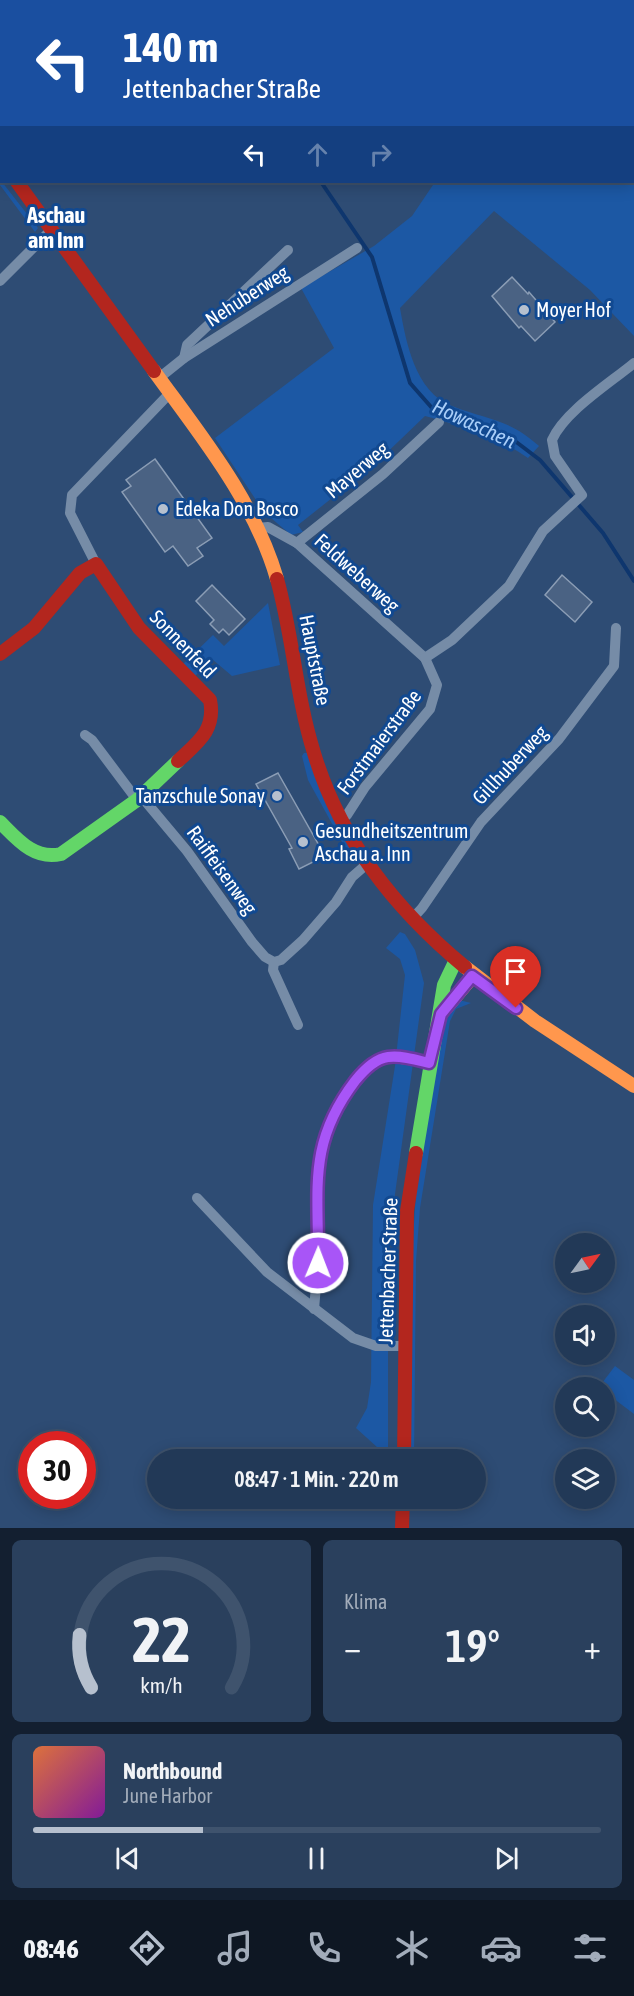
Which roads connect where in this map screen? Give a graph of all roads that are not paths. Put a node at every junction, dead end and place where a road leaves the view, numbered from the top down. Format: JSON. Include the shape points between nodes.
{"nodes":[{"id":1,"x":18,"y":183,"type":"edge"},
{"id":2,"x":52,"y":230,"type":"junction"},
{"id":3,"x":357,"y":249,"type":"dead end"},
{"id":4,"x":288,"y":250,"type":"dead end"},
{"id":5,"x":0,"y":281,"type":"edge"},
{"id":6,"x":184,"y":358,"type":"junction"},
{"id":7,"x":634,"y":363,"type":"edge"},
{"id":8,"x":159,"y":378,"type":"junction"},
{"id":9,"x":170,"y":393,"type":"junction"},
{"id":10,"x":438,"y":422,"type":"dead end"},
{"id":11,"x":258,"y":528,"type":"junction"},
{"id":12,"x":297,"y":543,"type":"junction"},
{"id":13,"x":96,"y":564,"type":"junction"},
{"id":14,"x":616,"y":628,"type":"dead end"},
{"id":15,"x":0,"y":654,"type":"edge"},
{"id":16,"x":426,"y":658,"type":"junction"},
{"id":17,"x":85,"y":735,"type":"dead end"},
{"id":18,"x":139,"y":798,"type":"junction"},
{"id":19,"x":341,"y":819,"type":"junction"},
{"id":20,"x":0,"y":822,"type":"edge"},
{"id":21,"x":367,"y":864,"type":"junction"},
{"id":22,"x":412,"y":919,"type":"junction"},
{"id":23,"x":274,"y":962,"type":"junction"},
{"id":24,"x":455,"y":962,"type":"junction"},
{"id":25,"x":472,"y":976,"type":"junction"},
{"id":26,"x":441,"y":1014,"type":"junction"},
{"id":27,"x":298,"y":1025,"type":"dead end"},
{"id":28,"x":429,"y":1063,"type":"junction"},
{"id":29,"x":634,"y":1086,"type":"edge"},
{"id":30,"x":196,"y":1198,"type":"dead end"},
{"id":31,"x":314,"y":1309,"type":"junction"},
{"id":32,"x":405,"y":1346,"type":"junction"},
{"id":33,"x":404,"y":1449,"type":"edge"},
{"id":34,"x":403,"y":1509,"type":"edge"},
{"id":35,"x":402,"y":1528,"type":"edge"}],
"edges":[{"from":1,"to":2,"type":"street","name":"Hauptstraße"},
{"from":2,"to":5,"type":"street"},
{"from":2,"to":8,"type":"street","name":"Hauptstraße"},
{"from":3,"to":6,"type":"street","name":"Nehuberweg"},
{"from":4,"to":6,"type":"street","via":[[187,345]]},
{"from":6,"to":8,"type":"street","name":"Nehuberweg"},
{"from":7,"to":16,"type":"street","via":[[589,399],[552,440],[555,456],[582,495],[543,531],[509,586],[452,640]]},
{"from":8,"to":9,"type":"street","name":"Hauptstraße"},
{"from":9,"to":11,"type":"street","name":"Hauptstraße","via":[[228,474]]},
{"from":9,"to":13,"type":"street","name":"Sonnenfeld","via":[[72,495],[70,513]]},
{"from":10,"to":12,"type":"street","name":"Mayerweg","via":[[383,474]]},
{"from":11,"to":12,"type":"street","name":"Feldweberweg","via":[[268,527]]},
{"from":11,"to":19,"type":"street","name":"Hauptstraße","via":[[280,588],[314,754]]},
{"from":12,"to":16,"type":"street","name":"Feldweberweg"},
{"from":13,"to":15,"type":"street","via":[[80,573],[34,628]]},
{"from":13,"to":18,"type":"street","name":"Sonnenfeld","via":[[139,628],[202,691],[213,708],[207,732]]},
{"from":14,"to":22,"type":"street","name":"Gillhuberweg","via":[[614,666],[559,739],[481,822]]},
{"from":16,"to":19,"type":"street","name":"Forstmaierstraße","via":[[437,685],[430,709]]},
{"from":17,"to":18,"type":"street"},
{"from":18,"to":20,"type":"street","name":"Sonnenfeld","via":[[69,849],[51,857],[23,846]]},
{"from":18,"to":23,"type":"street","name":"Raiffeisenweg","via":[[187,851],[261,953]]},
{"from":19,"to":21,"type":"street","name":"Hauptstraße"},
{"from":21,"to":22,"type":"street","name":"Hauptstraße"},
{"from":21,"to":23,"type":"street","via":[[303,940]]},
{"from":22,"to":24,"type":"street","name":"Hauptstraße"},
{"from":23,"to":27,"type":"street","via":[[273,970]]},
{"from":24,"to":25,"type":"street","name":"Hauptstraße"},
{"from":24,"to":26,"type":"street","name":"Jettenbacher Straße","via":[[444,985]]},
{"from":25,"to":26,"type":"street","name":"Jettenbacher Straße"},
{"from":25,"to":29,"type":"street","name":"Hauptstraße"},
{"from":26,"to":28,"type":"street","name":"Jettenbacher Straße"},
{"from":28,"to":31,"type":"street","via":[[387,1057],[372,1064],[344,1095],[331,1117],[318,1162]]},
{"from":28,"to":32,"type":"street","name":"Jettenbacher Straße","via":[[407,1211]]},
{"from":30,"to":31,"type":"street","via":[[267,1272]]},
{"from":31,"to":32,"type":"street","via":[[365,1344]]},
{"from":32,"to":33,"type":"street","name":"Jettenbacher Straße"},
{"from":34,"to":35,"type":"street"}]}
